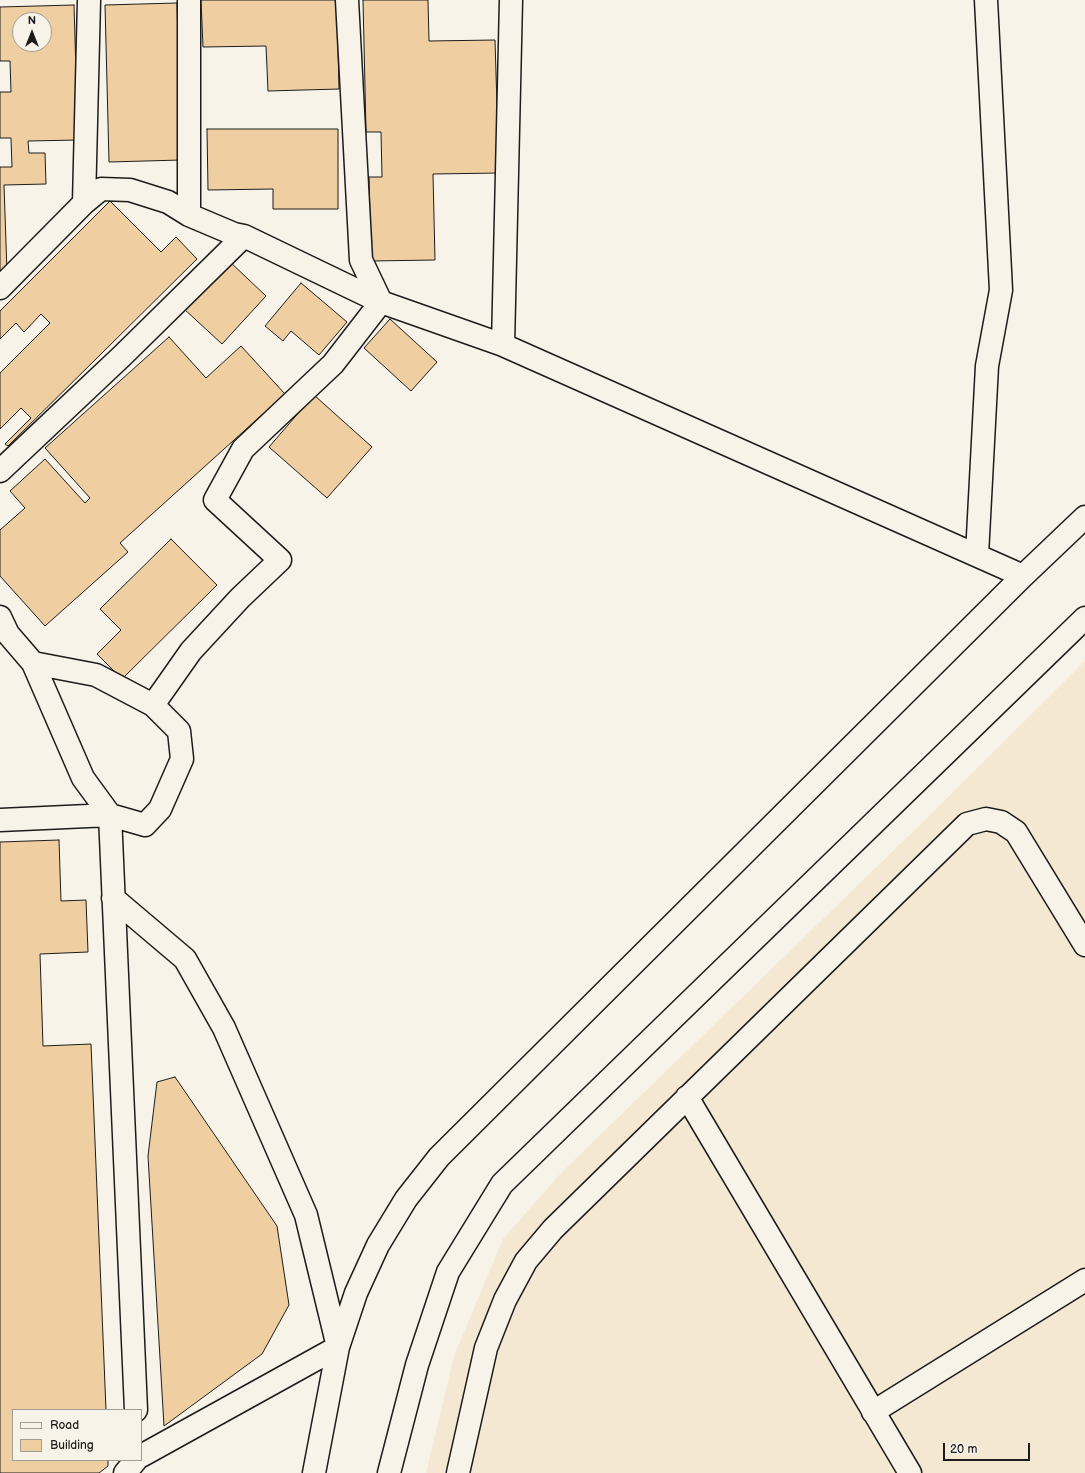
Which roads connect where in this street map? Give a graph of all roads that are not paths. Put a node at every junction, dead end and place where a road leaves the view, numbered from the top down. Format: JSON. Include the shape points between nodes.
{"nodes":[{"id":1,"x":89,"y":0,"type":"edge"},
{"id":2,"x":189,"y":0,"type":"edge"},
{"id":3,"x":347,"y":0,"type":"edge"},
{"id":4,"x":511,"y":0,"type":"edge"},
{"id":5,"x":986,"y":0,"type":"edge"},
{"id":6,"x":84,"y":203,"type":"junction"},
{"id":7,"x":189,"y":215,"type":"junction"},
{"id":8,"x":244,"y":236,"type":"junction"},
{"id":9,"x":0,"y":288,"type":"edge"},
{"id":10,"x":381,"y":302,"type":"junction"},
{"id":11,"x":503,"y":345,"type":"junction"},
{"id":12,"x":0,"y":471,"type":"edge"},
{"id":13,"x":1085,"y":518,"type":"edge"},
{"id":14,"x":977,"y":555,"type":"junction"},
{"id":15,"x":1023,"y":576,"type":"junction"},
{"id":16,"x":0,"y":617,"type":"edge"},
{"id":17,"x":1085,"y":618,"type":"edge"},
{"id":18,"x":33,"y":663,"type":"junction"},
{"id":19,"x":153,"y":704,"type":"junction"},
{"id":20,"x":110,"y":815,"type":"junction"},
{"id":21,"x":0,"y":820,"type":"edge"},
{"id":22,"x":113,"y":898,"type":"junction"},
{"id":23,"x":1085,"y":945,"type":"edge"},
{"id":24,"x":687,"y":1097,"type":"junction"},
{"id":25,"x":1085,"y":1280,"type":"edge"},
{"id":26,"x":338,"y":1347,"type":"junction"},
{"id":27,"x":136,"y":1409,"type":"edge"},
{"id":28,"x":873,"y":1412,"type":"junction"},
{"id":29,"x":142,"y":1455,"type":"edge"},
{"id":30,"x":135,"y":1461,"type":"edge"},
{"id":31,"x":125,"y":1473,"type":"edge"},
{"id":32,"x":314,"y":1473,"type":"edge"},
{"id":33,"x":389,"y":1473,"type":"edge"},
{"id":34,"x":458,"y":1473,"type":"edge"},
{"id":35,"x":910,"y":1473,"type":"edge"}],
"edges":[{"from":1,"to":6,"type":"street"},
{"from":2,"to":7,"type":"street"},
{"from":3,"to":10,"type":"street","via":[[361,260]]},
{"from":4,"to":11,"type":"street"},
{"from":5,"to":14,"type":"street","via":[[1001,290],[987,366]]},
{"from":6,"to":7,"type":"street","via":[[101,189],[130,190],[168,202]]},
{"from":6,"to":9,"type":"street"},
{"from":7,"to":8,"type":"street"},
{"from":8,"to":10,"type":"street"},
{"from":8,"to":12,"type":"street"},
{"from":10,"to":11,"type":"street"},
{"from":10,"to":19,"type":"street","via":[[333,364],[243,449],[215,500],[280,560],[240,598],[191,651]]},
{"from":11,"to":14,"type":"street"},
{"from":13,"to":15,"type":"street"},
{"from":14,"to":15,"type":"street"},
{"from":15,"to":26,"type":"street","via":[[439,1157],[406,1199],[378,1245],[356,1293]]},
{"from":16,"to":18,"type":"street","via":[[8,634]]},
{"from":17,"to":33,"type":"street","via":[[502,1184],[448,1272],[417,1365]]},
{"from":18,"to":19,"type":"street","via":[[96,675]]},
{"from":18,"to":20,"type":"street","via":[[83,778]]},
{"from":19,"to":20,"type":"street","via":[[179,731],[182,759],[160,809],[145,825]]},
{"from":20,"to":21,"type":"street"},
{"from":20,"to":22,"type":"street"},
{"from":22,"to":26,"type":"street","via":[[185,960],[224,1028],[306,1215]]},
{"from":22,"to":27,"type":"street"},
{"from":23,"to":24,"type":"street","via":[[1016,832],[1001,822],[986,819],[967,824]]},
{"from":24,"to":28,"type":"street"},
{"from":24,"to":34,"type":"street","via":[[553,1229],[526,1261],[505,1300],[486,1348]]},
{"from":25,"to":28,"type":"street"},
{"from":26,"to":29,"type":"street"},
{"from":26,"to":32,"type":"street"},
{"from":28,"to":35,"type":"street"},
{"from":30,"to":31,"type":"street"}]}
